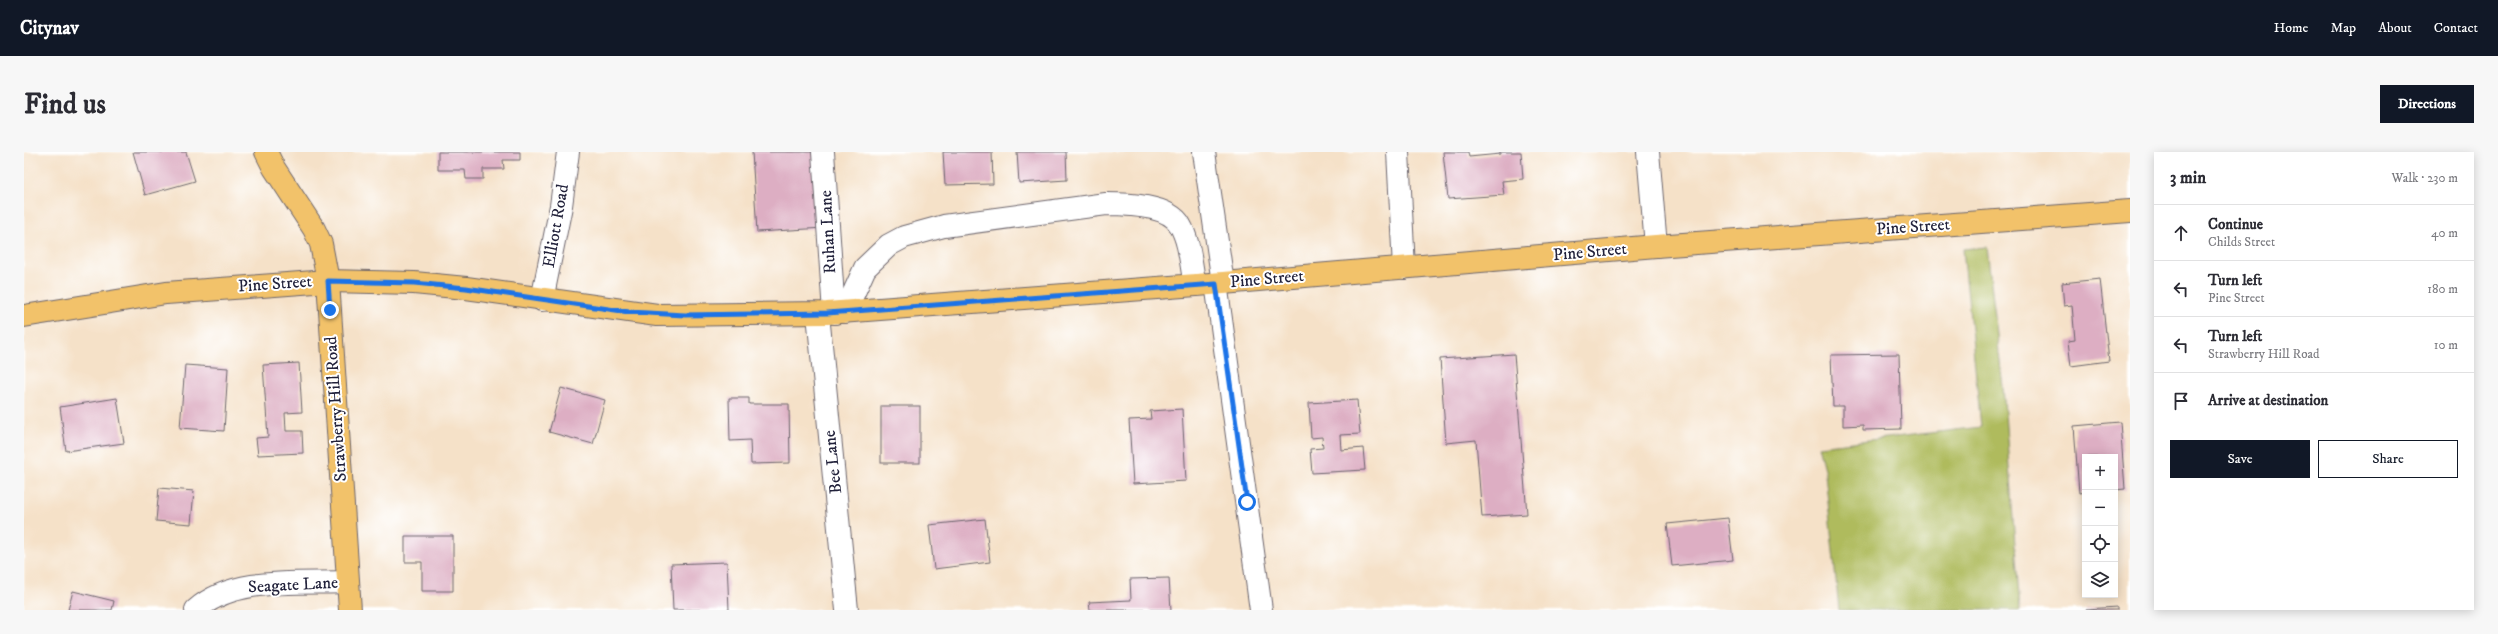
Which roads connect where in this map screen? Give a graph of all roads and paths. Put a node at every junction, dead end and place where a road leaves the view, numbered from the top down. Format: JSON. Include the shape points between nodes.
{"nodes":[{"id":1,"x":266,"y":152,"type":"edge"},
{"id":2,"x":568,"y":152,"type":"edge"},
{"id":3,"x":823,"y":152,"type":"edge"},
{"id":4,"x":1204,"y":152,"type":"edge"},
{"id":5,"x":1398,"y":152,"type":"edge"},
{"id":6,"x":1648,"y":152,"type":"edge"},
{"id":7,"x":2130,"y":211,"type":"edge"},
{"id":8,"x":1656,"y":246,"type":"junction"},
{"id":9,"x":1404,"y":268,"type":"junction"},
{"id":10,"x":328,"y":281,"type":"junction"},
{"id":11,"x":1211,"y":284,"type":"junction"},
{"id":12,"x":542,"y":300,"type":"junction"},
{"id":13,"x":832,"y":313,"type":"junction"},
{"id":14,"x":24,"y":316,"type":"edge"},
{"id":15,"x":348,"y":582,"type":"junction"},
{"id":16,"x":196,"y":610,"type":"edge"},
{"id":17,"x":350,"y":610,"type":"edge"},
{"id":18,"x":847,"y":610,"type":"edge"},
{"id":19,"x":1261,"y":610,"type":"edge"}],
"edges":[{"from":1,"to":10,"type":"main road","name":"Strawberry Hill Road","via":[[314,229],[321,244]]},
{"from":2,"to":12,"type":"street","name":"Elliott Road","via":[[561,206]]},
{"from":3,"to":13,"type":"street","name":"Ruhan Lane"},
{"from":4,"to":11,"type":"street"},
{"from":5,"to":9,"type":"street"},
{"from":6,"to":8,"type":"street"},
{"from":7,"to":8,"type":"main road","name":"Pine Street"},
{"from":8,"to":9,"type":"main road","name":"Pine Street"},
{"from":9,"to":11,"type":"main road","name":"Pine Street"},
{"from":10,"to":12,"type":"main road","name":"Pine Street","via":[[414,283]]},
{"from":10,"to":14,"type":"main road","name":"Pine Street","via":[[166,293]]},
{"from":10,"to":15,"type":"main road","name":"Strawberry Hill Road"},
{"from":11,"to":13,"type":"main road","name":"Pine Street"},
{"from":11,"to":13,"type":"street","via":[[1180,224],[1171,216],[1129,204],[1106,204],[944,226],[904,237],[889,245],[865,268]]},
{"from":11,"to":19,"type":"street"},
{"from":12,"to":13,"type":"main road","name":"Pine Street","via":[[657,315]]},
{"from":13,"to":18,"type":"street","name":"Bee Lane"},
{"from":15,"to":16,"type":"street","name":"Seagate Lane","via":[[245,586],[221,593]]},
{"from":15,"to":17,"type":"main road","name":"Strawberry Hill Road"}]}
